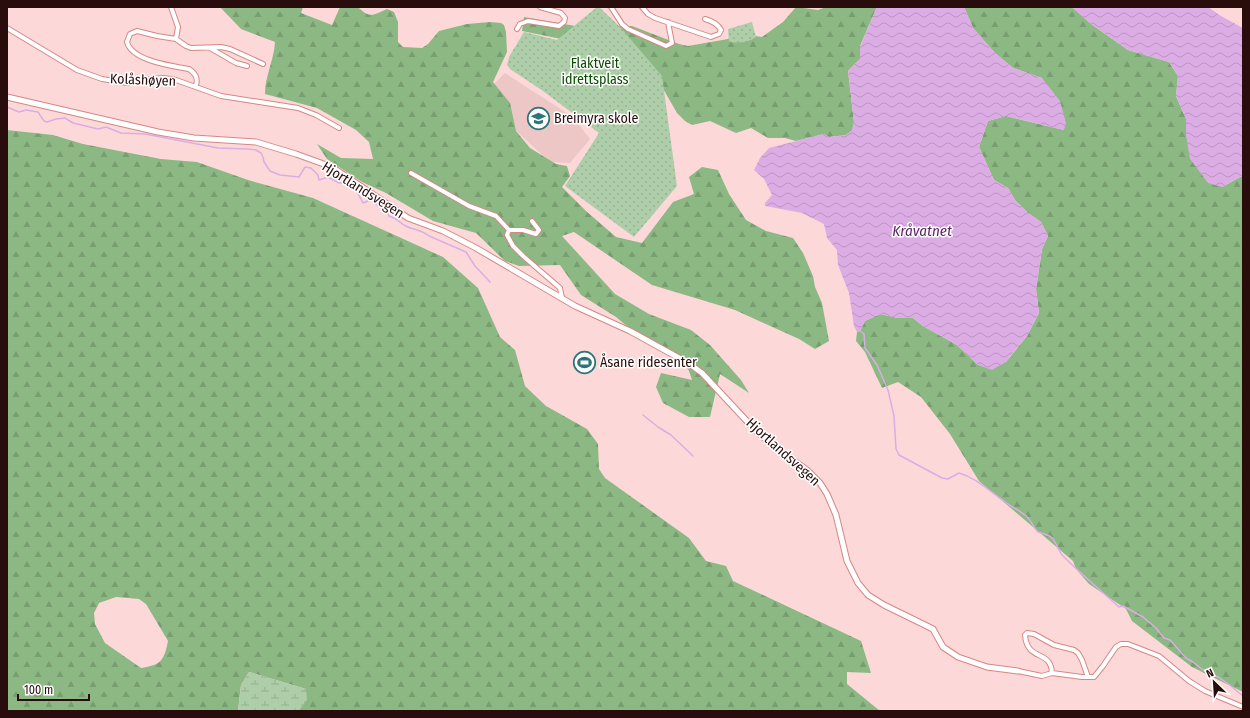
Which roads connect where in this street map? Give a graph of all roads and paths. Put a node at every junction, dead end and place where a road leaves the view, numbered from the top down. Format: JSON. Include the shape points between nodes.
{"nodes":[{"id":1,"x":171,"y":7,"type":"edge"},
{"id":2,"x":540,"y":7,"type":"edge"},
{"id":3,"x":610,"y":7,"type":"edge"},
{"id":4,"x":642,"y":7,"type":"edge"},
{"id":5,"x":705,"y":19,"type":"dead end"},
{"id":6,"x":668,"y":22,"type":"junction"},
{"id":7,"x":7,"y":28,"type":"edge"},
{"id":8,"x":517,"y":29,"type":"dead end"},
{"id":9,"x":176,"y":39,"type":"junction"},
{"id":10,"x":209,"y":48,"type":"junction"},
{"id":11,"x":263,"y":64,"type":"dead end"},
{"id":12,"x":247,"y":66,"type":"dead end"},
{"id":13,"x":196,"y":86,"type":"junction"},
{"id":14,"x":7,"y":97,"type":"edge"},
{"id":15,"x":338,"y":128,"type":"dead end"},
{"id":16,"x":411,"y":173,"type":"dead end"},
{"id":17,"x":532,"y":221,"type":"dead end"},
{"id":18,"x":509,"y":230,"type":"junction"},
{"id":19,"x":562,"y":298,"type":"junction"},
{"id":20,"x":1018,"y":671,"type":"joint"},
{"id":21,"x":1052,"y":673,"type":"junction"},
{"id":22,"x":1088,"y":677,"type":"junction"},
{"id":23,"x":1243,"y":707,"type":"edge"}],
"edges":[{"from":1,"to":9,"type":"street","via":[[178,27]]},
{"from":2,"to":8,"type":"street","via":[[561,14],[565,18],[564,22],[559,26],[550,26],[528,21],[520,24]]},
{"from":3,"to":6,"type":"street","via":[[622,24],[666,46],[672,43]]},
{"from":4,"to":6,"type":"street","via":[[648,14]]},
{"from":5,"to":6,"type":"street","via":[[720,28],[719,34],[711,37]]},
{"from":7,"to":13,"type":"street","name":"Kolåshøyen","via":[[87,74],[127,83],[164,78]]},
{"from":9,"to":10,"type":"street","name":"Kolåshøyen","via":[[191,48]]},
{"from":9,"to":13,"type":"street","name":"Kolåshøyen","via":[[137,31],[130,34],[127,42],[131,50],[145,58],[194,72]]},
{"from":10,"to":11,"type":"street","name":"Kolåshøyen","via":[[230,49]]},
{"from":10,"to":12,"type":"street","name":"Kolåshøyen"},
{"from":13,"to":15,"type":"street","name":"Kolåshøyen","via":[[220,96],[298,108]]},
{"from":14,"to":19,"type":"street","name":"Hjortlandsvegen","via":[[158,132],[194,138],[256,142],[296,154],[332,168],[408,218],[443,231],[476,248]]},
{"from":16,"to":18,"type":"street","via":[[469,206],[496,216]]},
{"from":17,"to":18,"type":"street","via":[[539,230],[536,234],[517,229]]},
{"from":18,"to":19,"type":"street","via":[[507,235],[513,246],[560,288]]},
{"from":19,"to":20,"type":"street","name":"Hjortlandsvegen","via":[[630,331],[698,369],[756,431],[815,478],[833,507],[847,560],[858,583],[868,595],[933,629],[943,647],[958,657],[987,667]]},
{"from":20,"to":21,"type":"street","via":[[1042,676]]},
{"from":21,"to":22,"type":"street"},
{"from":21,"to":22,"type":"street","via":[[1049,663],[1041,656],[1030,652],[1024,635],[1034,634],[1054,645],[1074,650],[1082,660]]},
{"from":22,"to":23,"type":"street","via":[[1094,677],[1116,647],[1128,644],[1159,656],[1190,682]]}]}
